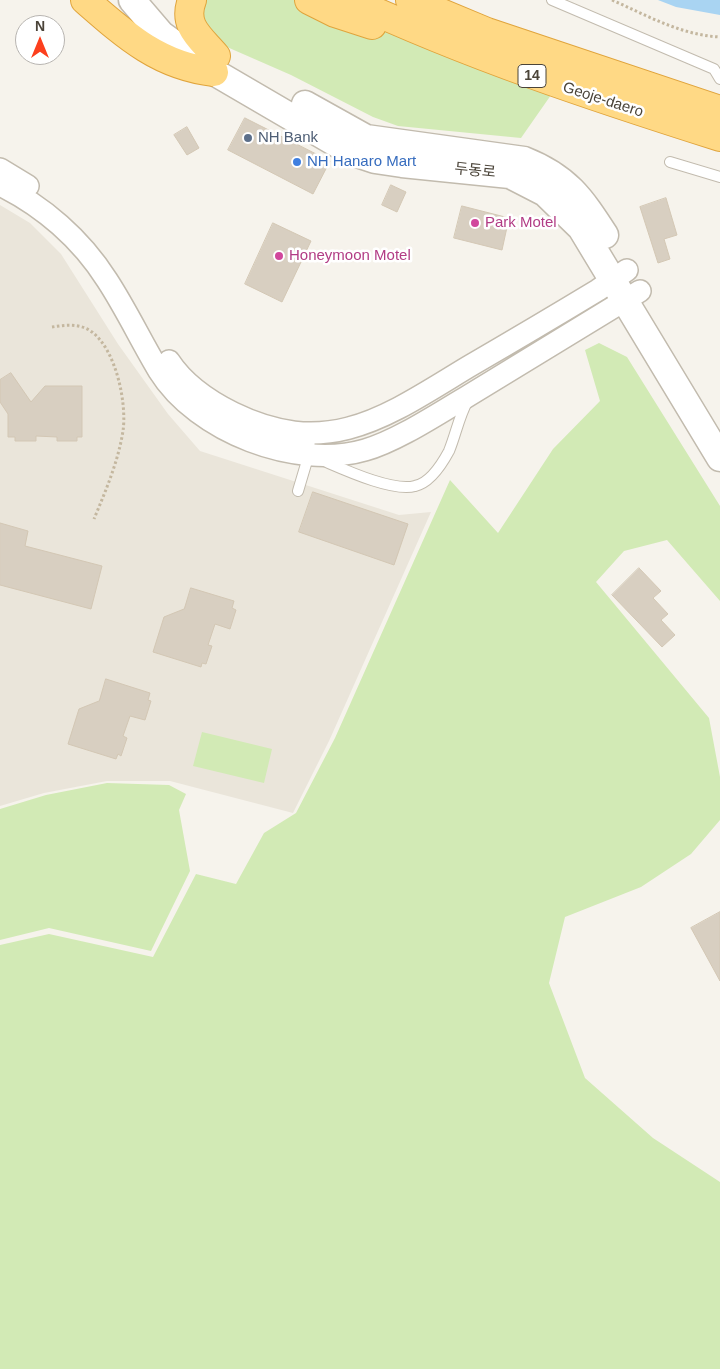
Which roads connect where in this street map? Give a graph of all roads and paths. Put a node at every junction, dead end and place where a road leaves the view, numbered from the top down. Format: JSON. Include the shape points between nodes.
{"nodes":[{"id":1,"x":85,"y":0,"type":"edge"},
{"id":2,"x":132,"y":0,"type":"edge"},
{"id":3,"x":145,"y":0,"type":"edge"},
{"id":4,"x":192,"y":0,"type":"edge"},
{"id":5,"x":309,"y":0,"type":"edge"},
{"id":6,"x":350,"y":0,"type":"edge"},
{"id":7,"x":410,"y":0,"type":"edge"},
{"id":8,"x":457,"y":0,"type":"edge"},
{"id":9,"x":552,"y":0,"type":"edge"},
{"id":10,"x":612,"y":0,"type":"edge"},
{"id":11,"x":720,"y":37,"type":"edge"},
{"id":12,"x":215,"y":64,"type":"junction"},
{"id":13,"x":510,"y":67,"type":"junction"},
{"id":14,"x":720,"y":79,"type":"edge"},
{"id":15,"x":684,"y":98,"type":"junction"},
{"id":16,"x":720,"y":110,"type":"edge"},
{"id":17,"x":720,"y":137,"type":"edge"},
{"id":18,"x":670,"y":162,"type":"dead end"},
{"id":19,"x":0,"y":169,"type":"edge"},
{"id":20,"x":720,"y":177,"type":"edge"},
{"id":21,"x":0,"y":185,"type":"edge"},
{"id":22,"x":626,"y":285,"type":"junction"},
{"id":23,"x":52,"y":327,"type":"dead end"},
{"id":24,"x":472,"y":393,"type":"junction"},
{"id":25,"x":720,"y":424,"type":"edge"},
{"id":26,"x":309,"y":444,"type":"junction"},
{"id":27,"x":720,"y":458,"type":"edge"},
{"id":28,"x":298,"y":491,"type":"dead end"},
{"id":29,"x":94,"y":519,"type":"dead end"}],
"edges":[{"from":1,"to":12,"type":"highway","via":[[143,48],[180,66]]},
{"from":2,"to":12,"type":"street","name":"두동로","via":[[162,34]]},
{"from":3,"to":12,"type":"street","name":"두동로"},
{"from":4,"to":12,"type":"highway","via":[[189,19]]},
{"from":5,"to":13,"type":"highway","via":[[335,13]]},
{"from":6,"to":13,"type":"highway","name":"Geoje-daero","number":"14"},
{"from":7,"to":15,"type":"highway","name":"Geoje-daero","number":"14","via":[[487,32]]},
{"from":8,"to":15,"type":"highway","via":[[578,49]]},
{"from":9,"to":14,"type":"lane","via":[[714,69]]},
{"from":10,"to":11,"type":"path","via":[[675,29]]},
{"from":12,"to":22,"type":"street","name":"두동로","via":[[366,138],[524,160],[548,170],[566,183],[584,204]]},
{"from":13,"to":17,"type":"highway","name":"Geoje-daero","number":"14"},
{"from":15,"to":16,"type":"highway","name":"Geoje-daero","number":"14"},
{"from":18,"to":20,"type":"lane"},
{"from":19,"to":26,"type":"street","via":[[74,218],[106,262],[175,372],[213,403]]},
{"from":21,"to":26,"type":"street","via":[[53,218],[84,251],[106,279],[165,380],[190,406],[218,428],[282,450]]},
{"from":22,"to":24,"type":"street"},
{"from":22,"to":25,"type":"street","name":"두동로"},
{"from":22,"to":26,"type":"street","via":[[391,413]]},
{"from":22,"to":27,"type":"street","name":"두동로"},
{"from":23,"to":29,"type":"path","via":[[74,325],[92,331],[105,346],[123,399],[123,430],[118,454]]},
{"from":24,"to":26,"type":"street","via":[[422,423],[367,450],[334,455]]},
{"from":24,"to":26,"type":"lane","via":[[447,453],[435,472],[420,485],[406,487],[368,479]]},
{"from":26,"to":28,"type":"lane"}]}
